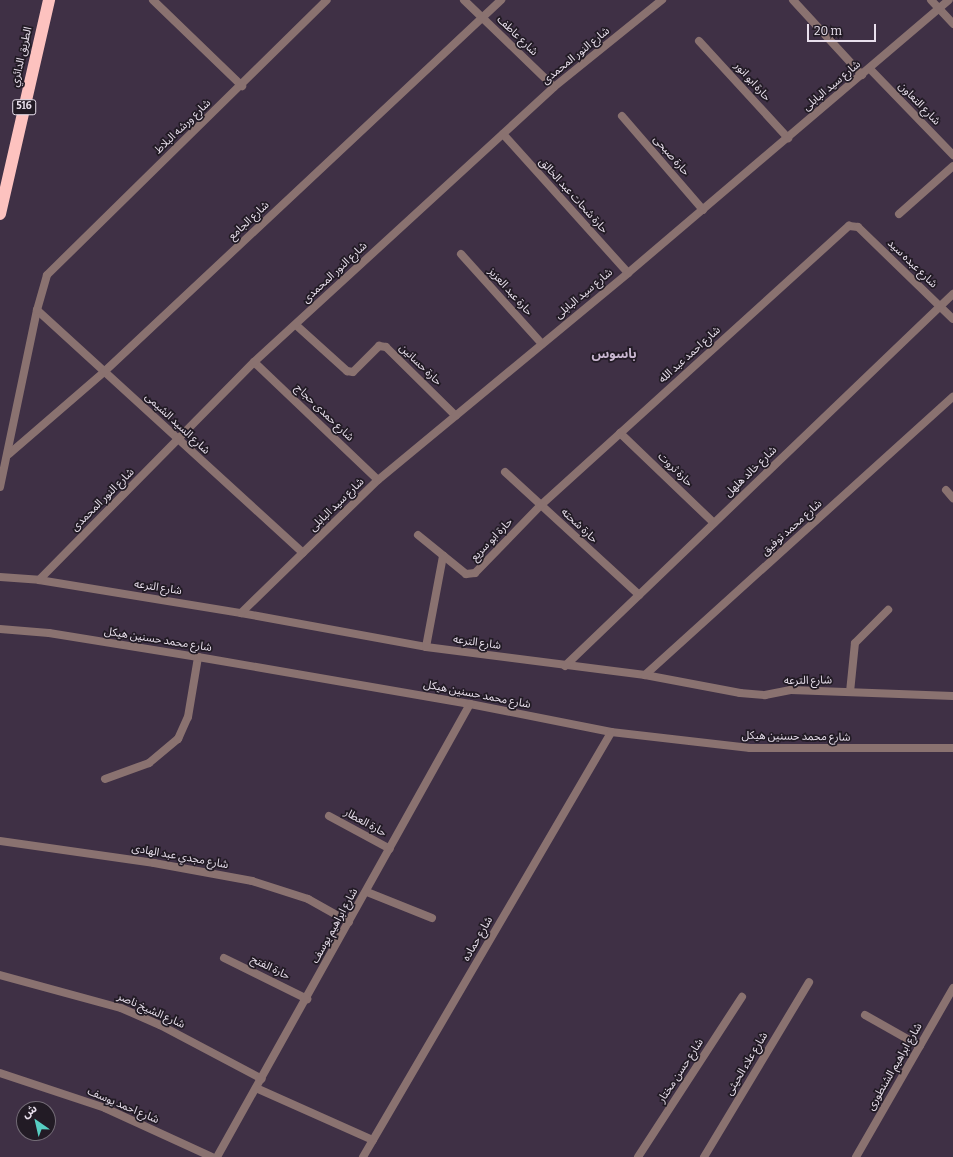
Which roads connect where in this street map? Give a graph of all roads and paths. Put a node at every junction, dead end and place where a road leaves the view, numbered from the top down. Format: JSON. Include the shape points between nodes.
{"nodes":[{"id":1,"x":49,"y":0,"type":"edge"},
{"id":2,"x":153,"y":0,"type":"edge"},
{"id":3,"x":327,"y":0,"type":"edge"},
{"id":4,"x":464,"y":0,"type":"edge"},
{"id":5,"x":501,"y":0,"type":"edge"},
{"id":6,"x":662,"y":0,"type":"edge"},
{"id":7,"x":793,"y":0,"type":"edge"},
{"id":8,"x":931,"y":0,"type":"edge"},
{"id":9,"x":949,"y":0,"type":"edge"},
{"id":10,"x":938,"y":9,"type":"junction"},
{"id":11,"x":482,"y":18,"type":"junction"},
{"id":12,"x":953,"y":24,"type":"edge"},
{"id":13,"x":700,"y":41,"type":"dead end"},
{"id":14,"x":870,"y":69,"type":"junction"},
{"id":15,"x":862,"y":75,"type":"junction"},
{"id":16,"x":242,"y":86,"type":"junction"},
{"id":17,"x":554,"y":87,"type":"junction"},
{"id":18,"x":622,"y":116,"type":"dead end"},
{"id":19,"x":502,"y":134,"type":"junction"},
{"id":20,"x":788,"y":138,"type":"junction"},
{"id":21,"x":953,"y":155,"type":"edge"},
{"id":22,"x":953,"y":166,"type":"edge"},
{"id":23,"x":703,"y":210,"type":"junction"},
{"id":24,"x":0,"y":214,"type":"edge"},
{"id":25,"x":898,"y":214,"type":"dead end"},
{"id":26,"x":855,"y":225,"type":"joint"},
{"id":27,"x":461,"y":254,"type":"dead end"},
{"id":28,"x":628,"y":273,"type":"junction"},
{"id":29,"x":953,"y":294,"type":"edge"},
{"id":30,"x":940,"y":306,"type":"junction"},
{"id":31,"x":37,"y":310,"type":"junction"},
{"id":32,"x":953,"y":319,"type":"edge"},
{"id":33,"x":296,"y":325,"type":"junction"},
{"id":34,"x":542,"y":344,"type":"junction"},
{"id":35,"x":254,"y":362,"type":"junction"},
{"id":36,"x":105,"y":371,"type":"junction"},
{"id":37,"x":953,"y":397,"type":"edge"},
{"id":38,"x":456,"y":416,"type":"junction"},
{"id":39,"x":620,"y":433,"type":"junction"},
{"id":40,"x":178,"y":440,"type":"junction"},
{"id":41,"x":9,"y":454,"type":"junction"},
{"id":42,"x":505,"y":472,"type":"dead end"},
{"id":43,"x":378,"y":480,"type":"junction"},
{"id":44,"x":0,"y":487,"type":"edge"},
{"id":45,"x":946,"y":490,"type":"dead end"},
{"id":46,"x":953,"y":498,"type":"edge"},
{"id":47,"x":541,"y":505,"type":"junction"},
{"id":48,"x":714,"y":523,"type":"junction"},
{"id":49,"x":418,"y":535,"type":"dead end"},
{"id":50,"x":303,"y":553,"type":"junction"},
{"id":51,"x":443,"y":556,"type":"junction"},
{"id":52,"x":0,"y":577,"type":"edge"},
{"id":53,"x":39,"y":580,"type":"junction"},
{"id":54,"x":638,"y":595,"type":"junction"},
{"id":55,"x":888,"y":610,"type":"dead end"},
{"id":56,"x":241,"y":613,"type":"junction"},
{"id":57,"x":0,"y":629,"type":"edge"},
{"id":58,"x":426,"y":647,"type":"junction"},
{"id":59,"x":198,"y":657,"type":"junction"},
{"id":60,"x":565,"y":666,"type":"junction"},
{"id":61,"x":645,"y":675,"type":"junction"},
{"id":62,"x":850,"y":692,"type":"junction"},
{"id":63,"x":953,"y":696,"type":"edge"},
{"id":64,"x":470,"y":704,"type":"junction"},
{"id":65,"x":611,"y":732,"type":"junction"},
{"id":66,"x":953,"y":748,"type":"edge"},
{"id":67,"x":105,"y":779,"type":"dead end"},
{"id":68,"x":329,"y":816,"type":"dead end"},
{"id":69,"x":0,"y":841,"type":"edge"},
{"id":70,"x":390,"y":849,"type":"junction"},
{"id":71,"x":367,"y":892,"type":"junction"},
{"id":72,"x":432,"y":918,"type":"dead end"},
{"id":73,"x":349,"y":922,"type":"junction"},
{"id":74,"x":224,"y":958,"type":"dead end"},
{"id":75,"x":0,"y":975,"type":"edge"},
{"id":76,"x":809,"y":982,"type":"dead end"},
{"id":77,"x":953,"y":988,"type":"edge"},
{"id":78,"x":742,"y":997,"type":"dead end"},
{"id":79,"x":307,"y":999,"type":"junction"},
{"id":80,"x":865,"y":1015,"type":"dead end"},
{"id":81,"x":920,"y":1046,"type":"junction"},
{"id":82,"x":0,"y":1073,"type":"edge"},
{"id":83,"x":262,"y":1079,"type":"junction"},
{"id":84,"x":256,"y":1088,"type":"junction"},
{"id":85,"x":373,"y":1140,"type":"junction"},
{"id":86,"x":212,"y":1157,"type":"edge"},
{"id":87,"x":217,"y":1157,"type":"edge"},
{"id":88,"x":363,"y":1157,"type":"edge"},
{"id":89,"x":638,"y":1157,"type":"edge"},
{"id":90,"x":704,"y":1157,"type":"edge"},
{"id":91,"x":856,"y":1157,"type":"edge"}],
"edges":[{"from":1,"to":24,"type":"highway","name":"الطريق الدائري","number":"516"},
{"from":2,"to":16,"type":"street"},
{"from":3,"to":16,"type":"street","name":"شارع ورشه البلاط"},
{"from":4,"to":11,"type":"street","name":"شارع عاطف"},
{"from":5,"to":11,"type":"street","name":"شارع الجامع"},
{"from":6,"to":17,"type":"street","name":"شارع النور المحمدى"},
{"from":7,"to":15,"type":"street"},
{"from":8,"to":10,"type":"street"},
{"from":9,"to":10,"type":"street","name":"شارع سيد البابلى"},
{"from":10,"to":12,"type":"street"},
{"from":10,"to":14,"type":"street","name":"شارع سيد البابلى"},
{"from":11,"to":17,"type":"street","name":"شارع عاطف"},
{"from":11,"to":36,"type":"street","name":"شارع الجامع"},
{"from":13,"to":20,"type":"street","name":"حارة ابو انور"},
{"from":14,"to":15,"type":"street","name":"شارع سيد البابلى"},
{"from":14,"to":21,"type":"street","name":"شارع التعاون"},
{"from":15,"to":20,"type":"street","name":"شارع سيد البابلى"},
{"from":16,"to":31,"type":"street","name":"شارع ورشه البلاط","via":[[53,268],[47,275]]},
{"from":17,"to":19,"type":"street","name":"شارع النور المحمدى"},
{"from":18,"to":23,"type":"street","name":"حارة صبحى"},
{"from":19,"to":28,"type":"street","name":"حارة شحات عبد الخالق"},
{"from":19,"to":33,"type":"street","name":"شارع النور المحمدى"},
{"from":20,"to":23,"type":"street","name":"شارع سيد البابلى"},
{"from":22,"to":25,"type":"street"},
{"from":23,"to":28,"type":"street","name":"شارع سيد البابلى"},
{"from":26,"to":30,"type":"street","name":"شارع عبده سيد"},
{"from":26,"to":39,"type":"street","name":"شارع احمد عبد الله","via":[[849,226]]},
{"from":27,"to":34,"type":"street","name":"حارة عبد العزيز"},
{"from":28,"to":34,"type":"street","name":"شارع سيد البابلى"},
{"from":29,"to":30,"type":"street","name":"شارع خالد هلهل"},
{"from":30,"to":32,"type":"street","name":"شارع عبده سيد"},
{"from":30,"to":48,"type":"street","name":"شارع خالد هلهل"},
{"from":31,"to":36,"type":"street","name":"شارع السيد الشيمى"},
{"from":31,"to":41,"type":"street","name":"شارع ورشه البلاط"},
{"from":33,"to":35,"type":"street","name":"شارع النور المحمدى"},
{"from":33,"to":38,"type":"street","name":"حارة حسانين","via":[[347,371],[353,372],[379,346],[386,347]]},
{"from":34,"to":38,"type":"street","name":"شارع سيد البابلى"},
{"from":35,"to":40,"type":"street","name":"شارع النور المحمدى"},
{"from":35,"to":43,"type":"street","name":"شارع حمدى حجاج"},
{"from":36,"to":40,"type":"street","name":"شارع السيد الشيمى"},
{"from":36,"to":41,"type":"street","name":"شارع الجامع"},
{"from":37,"to":61,"type":"street","name":"شارع محمد توفيق"},
{"from":38,"to":43,"type":"street","name":"شارع سيد البابلى"},
{"from":39,"to":47,"type":"street","name":"شارع احمد عبد الله"},
{"from":39,"to":48,"type":"street","name":"حارة ثروت"},
{"from":40,"to":50,"type":"street","name":"شارع السيد الشيمى"},
{"from":40,"to":53,"type":"street","name":"شارع النور المحمدى"},
{"from":41,"to":44,"type":"street","name":"شارع ورشه البلاط"},
{"from":42,"to":47,"type":"street","name":"حارة شحته"},
{"from":43,"to":50,"type":"street","name":"شارع سيد البابلى"},
{"from":45,"to":46,"type":"street"},
{"from":47,"to":51,"type":"street","name":"حارة ابو سريع","via":[[475,573],[466,574]]},
{"from":47,"to":54,"type":"street","name":"حارة شحته"},
{"from":48,"to":54,"type":"street","name":"شارع خالد هلهل"},
{"from":49,"to":51,"type":"street","name":"حارة ابو سريع"},
{"from":50,"to":56,"type":"street","name":"شارع سيد البابلى"},
{"from":51,"to":58,"type":"street"},
{"from":52,"to":53,"type":"street","name":"شارع الترعه"},
{"from":53,"to":56,"type":"street","name":"شارع الترعه"},
{"from":54,"to":60,"type":"street","name":"شارع خالد هلهل"},
{"from":55,"to":62,"type":"street","via":[[855,643]]},
{"from":56,"to":58,"type":"street","name":"شارع الترعه"},
{"from":57,"to":59,"type":"street","name":"شارع محمد حسنين هيكل","via":[[49,633]]},
{"from":58,"to":60,"type":"street","name":"شارع الترعه"},
{"from":59,"to":64,"type":"street","name":"شارع محمد حسنين هيكل"},
{"from":59,"to":67,"type":"street","via":[[188,717],[178,738],[150,763]]},
{"from":60,"to":61,"type":"street","name":"شارع الترعه"},
{"from":61,"to":62,"type":"street","name":"شارع الترعه","via":[[740,693],[765,695],[791,690]]},
{"from":62,"to":63,"type":"street","name":"شارع الترعه"},
{"from":64,"to":65,"type":"street","name":"شارع محمد حسنين هيكل"},
{"from":64,"to":70,"type":"street","name":"شارع ابراهيم يوسف"},
{"from":65,"to":66,"type":"street","name":"شارع محمد حسنين هيكل","via":[[750,748]]},
{"from":65,"to":85,"type":"street","name":"شارع حماده"},
{"from":68,"to":70,"type":"street","name":"حارة العطار"},
{"from":69,"to":73,"type":"street","name":"شارع مجدي عبد الهادى","via":[[154,863],[252,881],[308,899]]},
{"from":70,"to":71,"type":"street","name":"شارع ابراهيم يوسف"},
{"from":71,"to":72,"type":"street"},
{"from":71,"to":73,"type":"street","name":"شارع ابراهيم يوسف"},
{"from":73,"to":79,"type":"street","name":"شارع ابراهيم يوسف"},
{"from":74,"to":79,"type":"street","name":"حارة الفتح"},
{"from":75,"to":83,"type":"street","name":"شارع الشيخ ناصر","via":[[121,1008],[160,1025]]},
{"from":76,"to":90,"type":"street","name":"شارع علاء الحيثى"},
{"from":77,"to":81,"type":"street","name":"شارع ابراهيم الشنطورى"},
{"from":78,"to":89,"type":"street","name":"شارع حسن مختار"},
{"from":79,"to":83,"type":"street","name":"شارع ابراهيم يوسف"},
{"from":80,"to":81,"type":"street"},
{"from":81,"to":91,"type":"street","name":"شارع ابراهيم الشنطورى"},
{"from":82,"to":86,"type":"street","name":"شارع احمد يوسف","via":[[105,1108]]},
{"from":83,"to":84,"type":"street","name":"شارع ابراهيم يوسف"},
{"from":84,"to":85,"type":"street"},
{"from":84,"to":87,"type":"street","name":"شارع ابراهيم يوسف"},
{"from":85,"to":88,"type":"street","name":"شارع حماده"}]}
